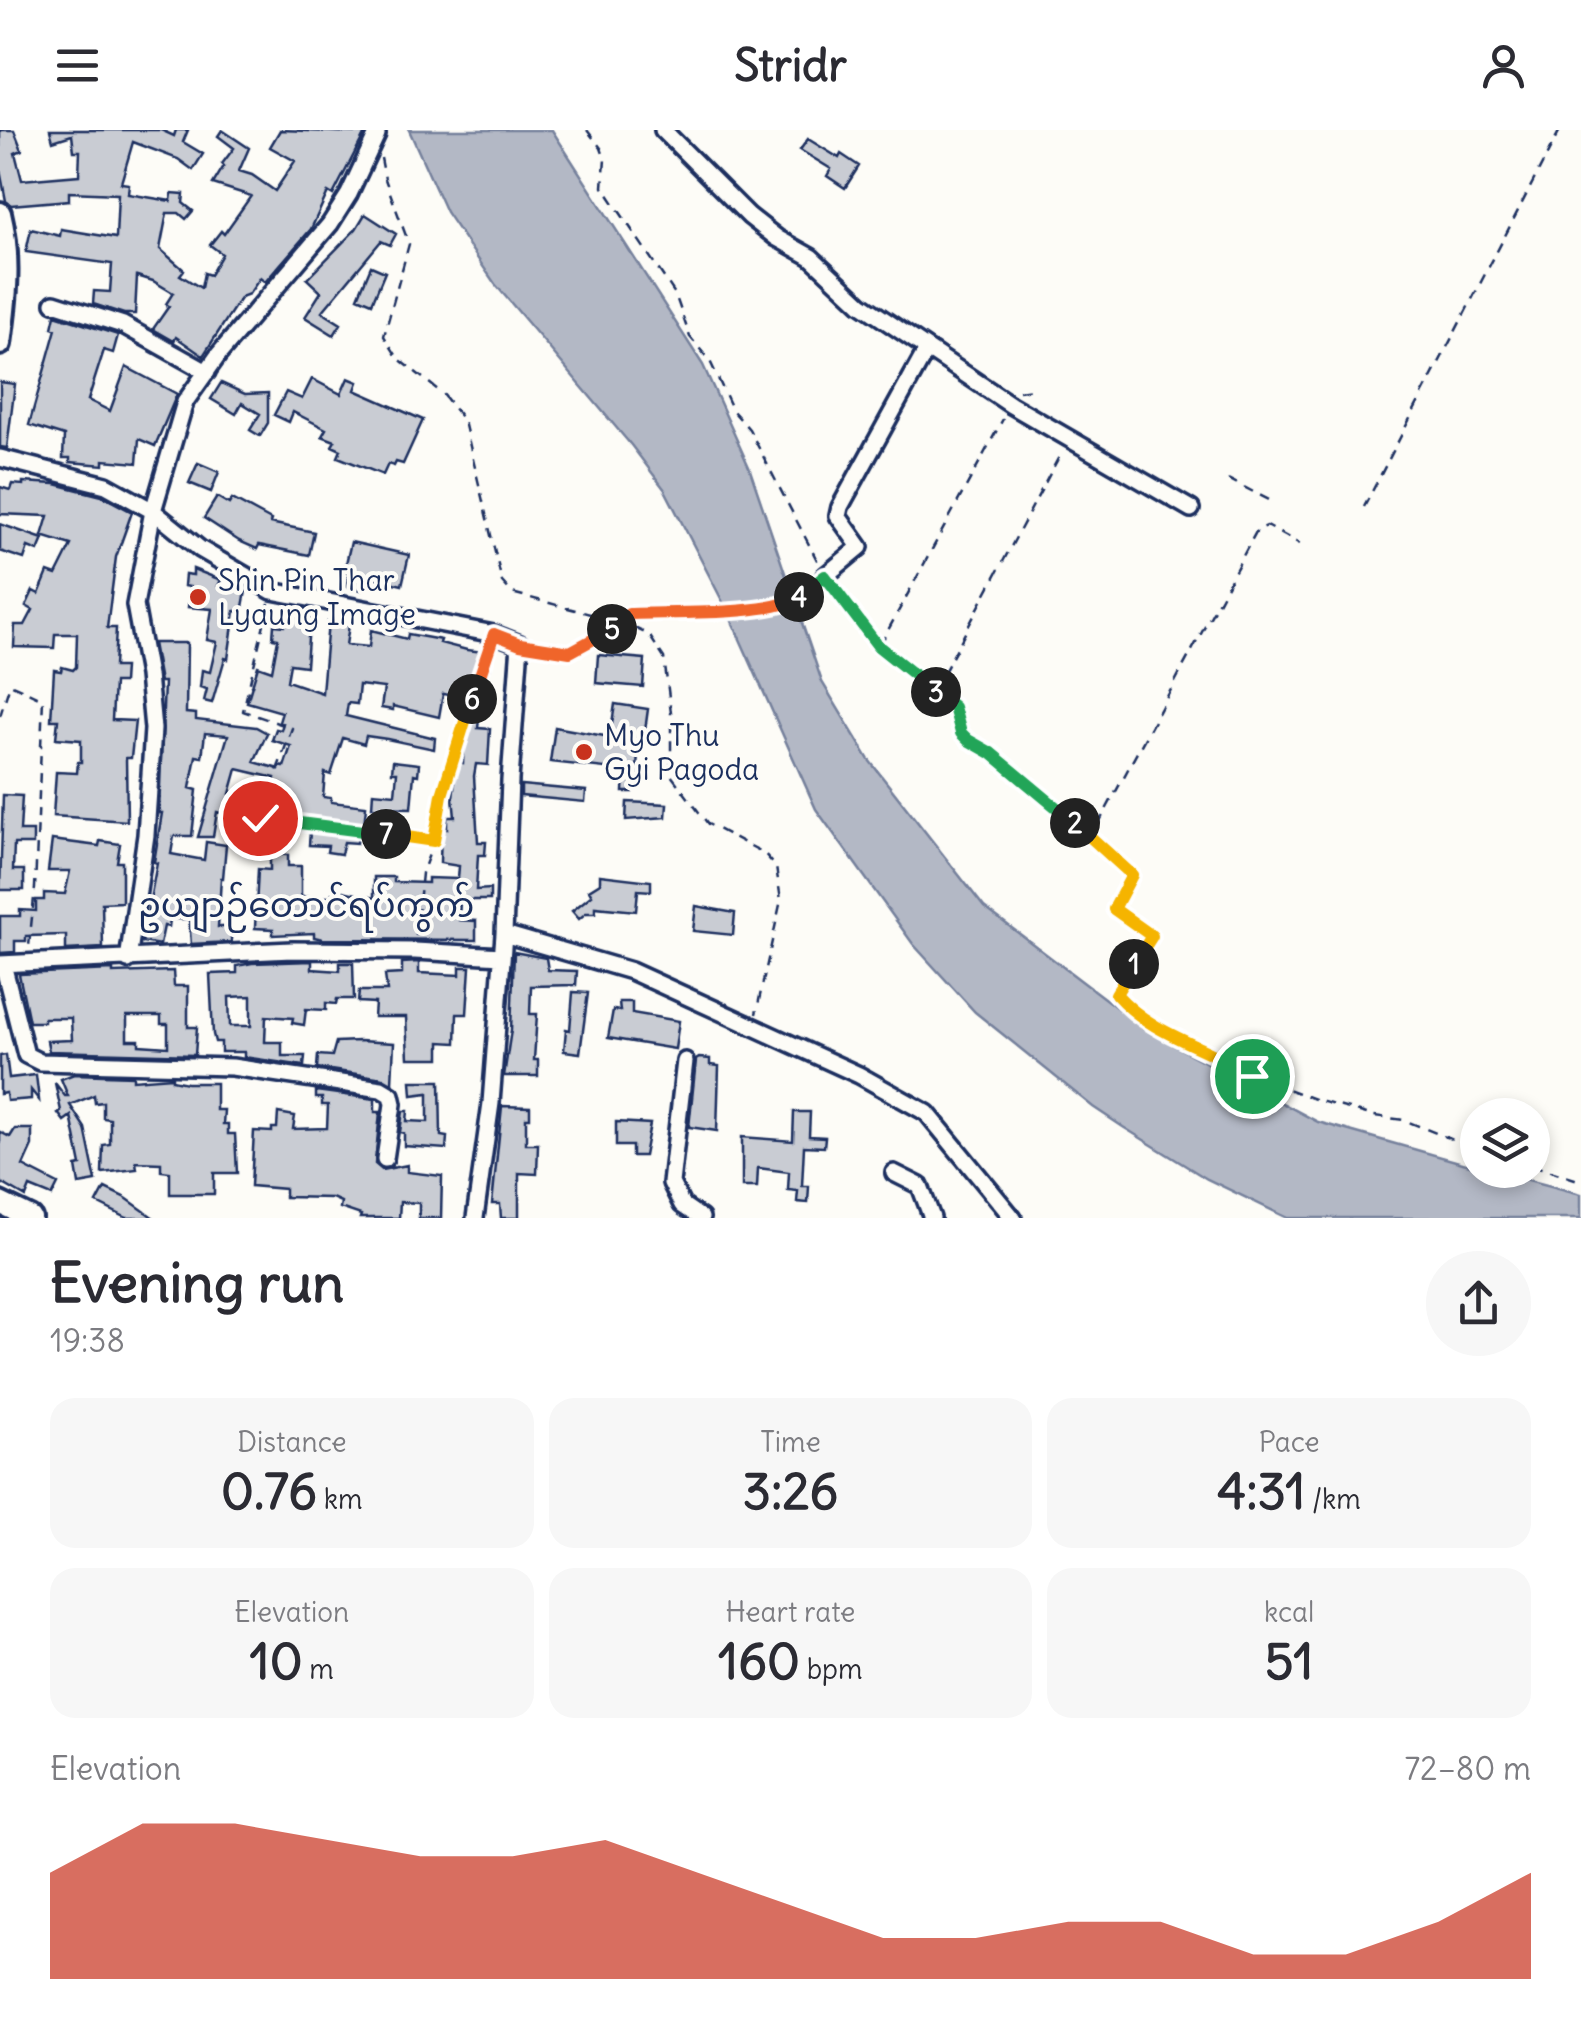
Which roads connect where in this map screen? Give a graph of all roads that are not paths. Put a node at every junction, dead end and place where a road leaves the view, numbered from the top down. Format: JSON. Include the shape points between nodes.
{"nodes":[{"id":1,"x":663,"y":130,"type":"edge"},
{"id":2,"x":376,"y":134,"type":"road end"},
{"id":3,"x":0,"y":213,"type":"edge"},
{"id":4,"x":54,"y":303,"type":"dead end"},
{"id":5,"x":0,"y":344,"type":"edge"},
{"id":6,"x":926,"y":349,"type":"junction"},
{"id":7,"x":206,"y":372,"type":"junction"},
{"id":8,"x":0,"y":458,"type":"edge"},
{"id":9,"x":1191,"y":509,"type":"dead end"},
{"id":10,"x":153,"y":510,"type":"junction"},
{"id":11,"x":825,"y":576,"type":"road end"},
{"id":12,"x":504,"y":934,"type":"junction"},
{"id":13,"x":502,"y":956,"type":"junction"},
{"id":14,"x":128,"y":960,"type":"junction"},
{"id":15,"x":2,"y":964,"type":"edge"},
{"id":16,"x":685,"y":1061,"type":"dead end"},
{"id":17,"x":385,"y":1159,"type":"dead end"},
{"id":18,"x":894,"y":1173,"type":"dead end"},
{"id":19,"x":0,"y":1203,"type":"edge"},
{"id":20,"x":32,"y":1218,"type":"edge"},
{"id":21,"x":475,"y":1218,"type":"edge"},
{"id":22,"x":701,"y":1218,"type":"edge"},
{"id":23,"x":932,"y":1218,"type":"edge"},
{"id":24,"x":1013,"y":1218,"type":"edge"}],
"edges":[{"from":1,"to":6,"type":"street","via":[[749,216]]},
{"from":2,"to":7,"type":"street","via":[[330,224]]},
{"from":3,"to":5,"type":"main road","via":[[8,247]]},
{"from":4,"to":7,"type":"street","via":[[123,325]]},
{"from":6,"to":9,"type":"street"},
{"from":6,"to":11,"type":"street","via":[[840,507],[838,516],[860,547]]},
{"from":7,"to":10,"type":"street","via":[[185,402]]},
{"from":8,"to":10,"type":"street","via":[[106,484]]},
{"from":10,"to":12,"type":"street","via":[[200,549],[272,592],[520,644]]},
{"from":10,"to":14,"type":"street","via":[[136,605],[153,730]]},
{"from":12,"to":13,"type":"street"},
{"from":12,"to":24,"type":"street","via":[[631,972],[859,1075],[927,1113]]},
{"from":13,"to":14,"type":"street","via":[[292,950]]},
{"from":13,"to":21,"type":"street"},
{"from":14,"to":15,"type":"street"},
{"from":15,"to":17,"type":"street","via":[[26,1055],[40,1062],[232,1066],[381,1089],[393,1104]]},
{"from":16,"to":22,"type":"street","via":[[671,1183],[682,1205]]},
{"from":18,"to":23,"type":"street","via":[[920,1186]]},
{"from":19,"to":20,"type":"main road"}]}
